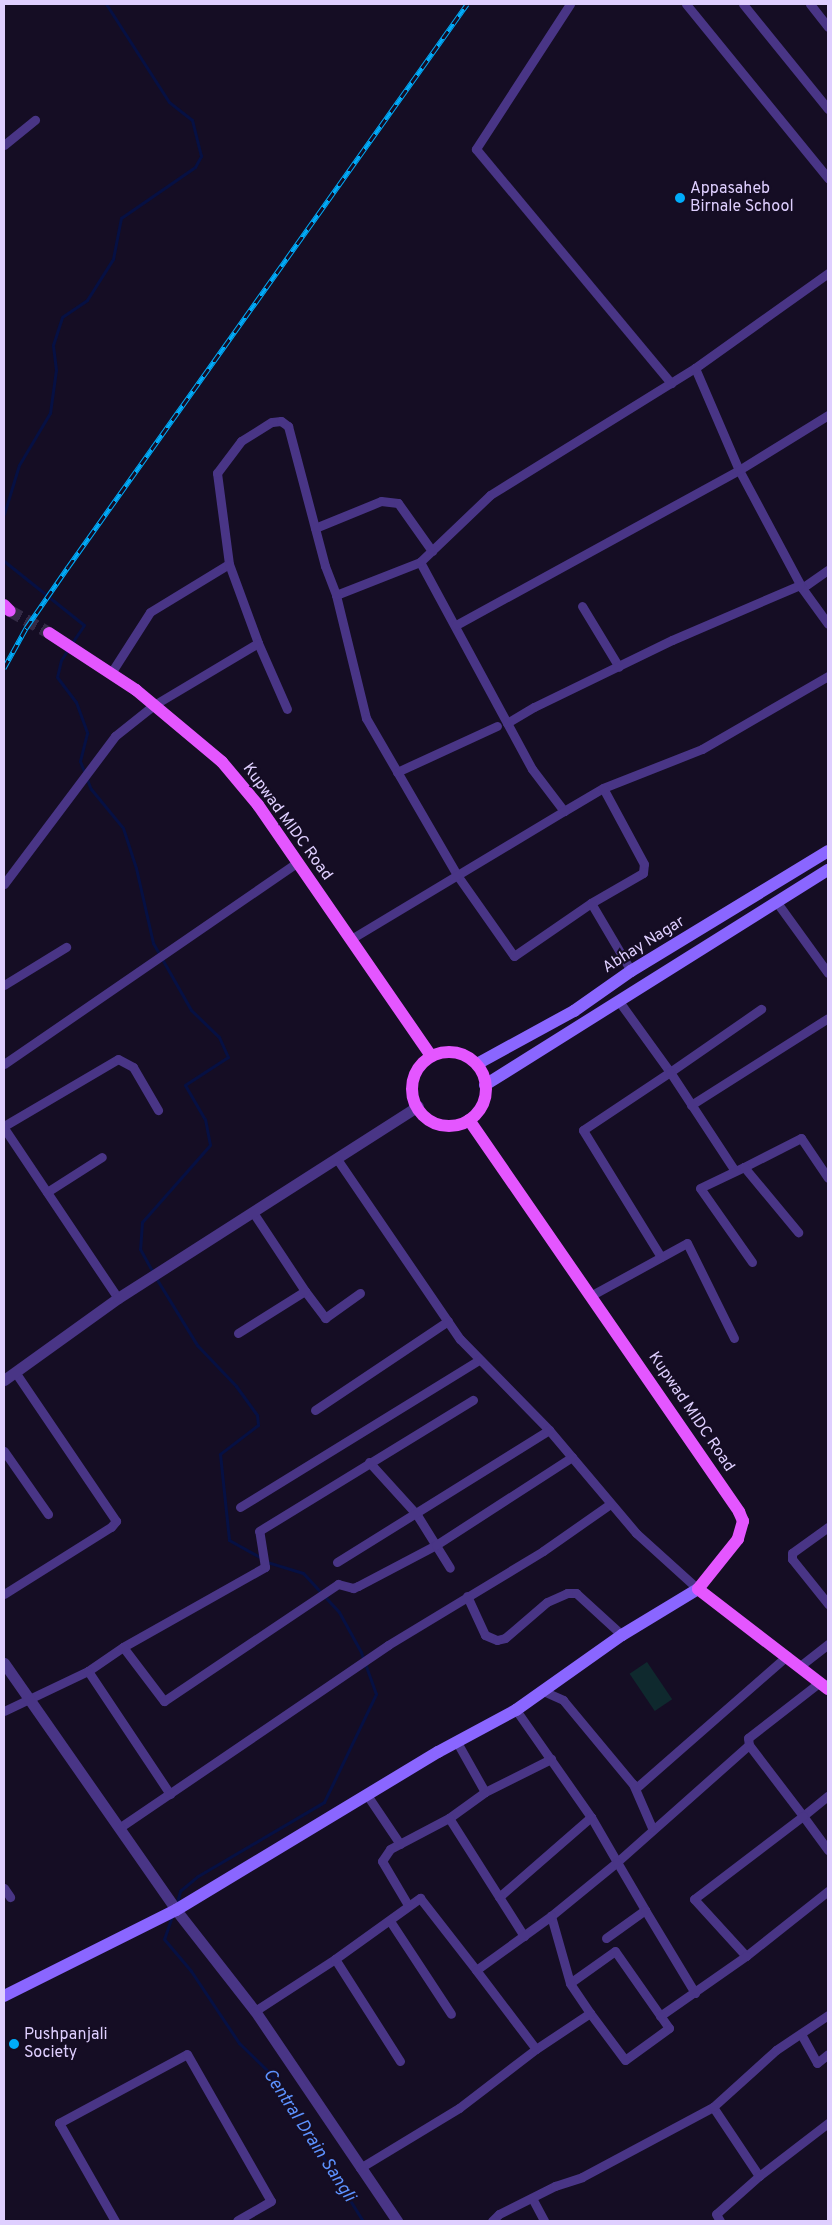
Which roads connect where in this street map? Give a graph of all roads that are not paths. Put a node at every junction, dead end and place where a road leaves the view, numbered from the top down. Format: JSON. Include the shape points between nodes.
{"nodes":[{"id":1,"x":570,"y":4,"type":"edge"},
{"id":2,"x":686,"y":4,"type":"edge"},
{"id":3,"x":743,"y":4,"type":"edge"},
{"id":4,"x":810,"y":4,"type":"edge"},
{"id":5,"x":828,"y":27,"type":"edge"},
{"id":6,"x":828,"y":109,"type":"edge"},
{"id":7,"x":35,"y":120,"type":"dead end"},
{"id":8,"x":4,"y":144,"type":"edge"},
{"id":9,"x":828,"y":178,"type":"edge"},
{"id":10,"x":828,"y":273,"type":"edge"},
{"id":11,"x":695,"y":368,"type":"junction"},
{"id":12,"x":671,"y":383,"type":"junction"},
{"id":13,"x":828,"y":415,"type":"edge"},
{"id":14,"x":739,"y":470,"type":"junction"},
{"id":15,"x":315,"y":528,"type":"junction"},
{"id":16,"x":432,"y":551,"type":"junction"},
{"id":17,"x":420,"y":562,"type":"junction"},
{"id":18,"x":229,"y":564,"type":"junction"},
{"id":19,"x":828,"y":570,"type":"edge"},
{"id":20,"x":801,"y":587,"type":"junction"},
{"id":21,"x":336,"y":594,"type":"junction"},
{"id":22,"x":582,"y":606,"type":"dead end"},
{"id":23,"x":828,"y":624,"type":"edge"},
{"id":24,"x":456,"y":625,"type":"junction"},
{"id":25,"x":49,"y":633,"type":"tunnel mouth"},
{"id":26,"x":258,"y":643,"type":"junction"},
{"id":27,"x":619,"y":667,"type":"junction"},
{"id":28,"x":111,"y":673,"type":"junction"},
{"id":29,"x":828,"y":676,"type":"edge"},
{"id":30,"x":154,"y":705,"type":"junction"},
{"id":31,"x":288,"y":709,"type":"dead end"},
{"id":32,"x":508,"y":723,"type":"junction"},
{"id":33,"x":497,"y":726,"type":"dead end"},
{"id":34,"x":397,"y":772,"type":"junction"},
{"id":35,"x":603,"y":788,"type":"junction"},
{"id":36,"x":564,"y":811,"type":"junction"},
{"id":37,"x":828,"y":851,"type":"edge"},
{"id":38,"x":298,"y":862,"type":"junction"},
{"id":39,"x":828,"y":870,"type":"edge"},
{"id":40,"x":457,"y":875,"type":"junction"},
{"id":41,"x":4,"y":884,"type":"edge"},
{"id":42,"x":591,"y":903,"type":"junction"},
{"id":43,"x":778,"y":904,"type":"junction"},
{"id":44,"x":351,"y":939,"type":"junction"},
{"id":45,"x":66,"y":947,"type":"dead end"},
{"id":46,"x":631,"y":971,"type":"junction"},
{"id":47,"x":828,"y":973,"type":"edge"},
{"id":48,"x":4,"y":985,"type":"edge"},
{"id":49,"x":618,"y":1000,"type":"junction"},
{"id":50,"x":761,"y":1009,"type":"dead end"},
{"id":51,"x":828,"y":1018,"type":"edge"},
{"id":52,"x":431,"y":1056,"type":"junction"},
{"id":53,"x":4,"y":1064,"type":"edge"},
{"id":54,"x":477,"y":1064,"type":"junction"},
{"id":55,"x":670,"y":1072,"type":"junction"},
{"id":56,"x":485,"y":1085,"type":"junction"},
{"id":57,"x":691,"y":1105,"type":"junction"},
{"id":58,"x":418,"y":1106,"type":"junction"},
{"id":59,"x":158,"y":1110,"type":"dead end"},
{"id":60,"x":469,"y":1120,"type":"junction"},
{"id":61,"x":4,"y":1127,"type":"edge"},
{"id":62,"x":102,"y":1157,"type":"dead end"},
{"id":63,"x":337,"y":1159,"type":"junction"},
{"id":64,"x":744,"y":1167,"type":"junction"},
{"id":65,"x":735,"y":1172,"type":"junction"},
{"id":66,"x":828,"y":1178,"type":"edge"},
{"id":67,"x":47,"y":1192,"type":"junction"},
{"id":68,"x":254,"y":1214,"type":"junction"},
{"id":69,"x":798,"y":1232,"type":"dead end"},
{"id":70,"x":661,"y":1257,"type":"junction"},
{"id":71,"x":752,"y":1262,"type":"dead end"},
{"id":72,"x":305,"y":1291,"type":"junction"},
{"id":73,"x":360,"y":1293,"type":"dead end"},
{"id":74,"x":592,"y":1295,"type":"junction"},
{"id":75,"x":118,"y":1298,"type":"junction"},
{"id":76,"x":448,"y":1321,"type":"junction"},
{"id":77,"x":238,"y":1333,"type":"dead end"},
{"id":78,"x":734,"y":1338,"type":"dead end"},
{"id":79,"x":479,"y":1360,"type":"junction"},
{"id":80,"x":15,"y":1372,"type":"junction"},
{"id":81,"x":4,"y":1380,"type":"edge"},
{"id":82,"x":473,"y":1400,"type":"dead end"},
{"id":83,"x":315,"y":1410,"type":"dead end"},
{"id":84,"x":549,"y":1430,"type":"junction"},
{"id":85,"x":4,"y":1451,"type":"edge"},
{"id":86,"x":572,"y":1456,"type":"junction"},
{"id":87,"x":369,"y":1462,"type":"junction"},
{"id":88,"x":610,"y":1504,"type":"junction"},
{"id":89,"x":240,"y":1507,"type":"dead end"},
{"id":90,"x":48,"y":1514,"type":"dead end"},
{"id":91,"x":417,"y":1515,"type":"junction"},
{"id":92,"x":828,"y":1527,"type":"edge"},
{"id":93,"x":436,"y":1545,"type":"junction"},
{"id":94,"x":337,"y":1562,"type":"dead end"},
{"id":95,"x":450,"y":1568,"type":"dead end"},
{"id":96,"x":698,"y":1589,"type":"junction"},
{"id":97,"x":4,"y":1594,"type":"edge"},
{"id":98,"x":467,"y":1596,"type":"junction"},
{"id":99,"x":828,"y":1604,"type":"edge"},
{"id":100,"x":622,"y":1634,"type":"junction"},
{"id":101,"x":828,"y":1644,"type":"edge"},
{"id":102,"x":123,"y":1648,"type":"junction"},
{"id":103,"x":787,"y":1656,"type":"junction"},
{"id":104,"x":4,"y":1663,"type":"edge"},
{"id":105,"x":800,"y":1666,"type":"junction"},
{"id":106,"x":88,"y":1671,"type":"junction"},
{"id":107,"x":824,"y":1686,"type":"edge"},
{"id":108,"x":543,"y":1691,"type":"junction"},
{"id":109,"x":28,"y":1698,"type":"junction"},
{"id":110,"x":4,"y":1710,"type":"edge"},
{"id":111,"x":516,"y":1710,"type":"junction"},
{"id":112,"x":458,"y":1744,"type":"junction"},
{"id":113,"x":749,"y":1745,"type":"junction"},
{"id":114,"x":551,"y":1758,"type":"junction"},
{"id":115,"x":633,"y":1784,"type":"junction"},
{"id":116,"x":485,"y":1792,"type":"junction"},
{"id":117,"x":170,"y":1794,"type":"junction"},
{"id":118,"x":367,"y":1795,"type":"junction"},
{"id":119,"x":828,"y":1796,"type":"edge"},
{"id":120,"x":803,"y":1816,"type":"junction"},
{"id":121,"x":591,"y":1817,"type":"junction"},
{"id":122,"x":449,"y":1818,"type":"junction"},
{"id":123,"x":119,"y":1828,"type":"junction"},
{"id":124,"x":652,"y":1828,"type":"junction"},
{"id":125,"x":400,"y":1844,"type":"junction"},
{"id":126,"x":828,"y":1850,"type":"edge"},
{"id":127,"x":617,"y":1862,"type":"junction"},
{"id":128,"x":4,"y":1888,"type":"edge"},
{"id":129,"x":828,"y":1890,"type":"edge"},
{"id":130,"x":10,"y":1897,"type":"dead end"},
{"id":131,"x":499,"y":1897,"type":"junction"},
{"id":132,"x":408,"y":1905,"type":"junction"},
{"id":133,"x":176,"y":1910,"type":"junction"},
{"id":134,"x":645,"y":1910,"type":"junction"},
{"id":135,"x":551,"y":1916,"type":"junction"},
{"id":136,"x":390,"y":1921,"type":"junction"},
{"id":137,"x":524,"y":1936,"type":"junction"},
{"id":138,"x":606,"y":1938,"type":"dead end"},
{"id":139,"x":746,"y":1956,"type":"junction"},
{"id":140,"x":335,"y":1959,"type":"junction"},
{"id":141,"x":476,"y":1970,"type":"junction"},
{"id":142,"x":570,"y":1983,"type":"junction"},
{"id":143,"x":695,"y":1993,"type":"junction"},
{"id":144,"x":4,"y":1996,"type":"edge"},
{"id":145,"x":255,"y":2011,"type":"junction"},
{"id":146,"x":590,"y":2013,"type":"junction"},
{"id":147,"x":451,"y":2014,"type":"dead end"},
{"id":148,"x":828,"y":2015,"type":"edge"},
{"id":149,"x":660,"y":2016,"type":"junction"},
{"id":150,"x":801,"y":2034,"type":"junction"},
{"id":151,"x":536,"y":2049,"type":"junction"},
{"id":152,"x":828,"y":2054,"type":"edge"},
{"id":153,"x":400,"y":2061,"type":"dead end"},
{"id":154,"x":713,"y":2107,"type":"junction"},
{"id":155,"x":828,"y":2123,"type":"edge"},
{"id":156,"x":360,"y":2168,"type":"junction"},
{"id":157,"x":759,"y":2176,"type":"junction"},
{"id":158,"x":532,"y":2198,"type":"junction"},
{"id":159,"x":115,"y":2221,"type":"edge"},
{"id":160,"x":237,"y":2221,"type":"edge"},
{"id":161,"x":397,"y":2221,"type":"edge"},
{"id":162,"x":492,"y":2221,"type":"edge"},
{"id":163,"x":544,"y":2221,"type":"edge"},
{"id":164,"x":720,"y":2221,"type":"edge"}],
"edges":[{"from":1,"to":12,"type":"street","via":[[476,149]]},
{"from":2,"to":9,"type":"street"},
{"from":3,"to":6,"type":"street"},
{"from":4,"to":5,"type":"street"},
{"from":7,"to":8,"type":"street"},
{"from":10,"to":11,"type":"street"},
{"from":11,"to":12,"type":"street"},
{"from":11,"to":14,"type":"street"},
{"from":12,"to":16,"type":"street","via":[[490,495]]},
{"from":13,"to":14,"type":"street"},
{"from":14,"to":20,"type":"street"},
{"from":14,"to":24,"type":"street"},
{"from":15,"to":16,"type":"street","via":[[381,502],[398,503]]},
{"from":15,"to":18,"type":"street","via":[[288,426],[281,421],[272,422],[241,441],[217,473]]},
{"from":15,"to":21,"type":"street"},
{"from":16,"to":17,"type":"street"},
{"from":17,"to":21,"type":"street"},
{"from":17,"to":24,"type":"street"},
{"from":18,"to":26,"type":"street"},
{"from":18,"to":28,"type":"street","via":[[150,612]]},
{"from":19,"to":20,"type":"street"},
{"from":20,"to":23,"type":"street"},
{"from":20,"to":27,"type":"street","via":[[715,620]]},
{"from":21,"to":34,"type":"street","via":[[366,718]]},
{"from":22,"to":27,"type":"street"},
{"from":24,"to":32,"type":"street"},
{"from":25,"to":28,"type":"main road","name":"Kupwad MIDC Road"},
{"from":26,"to":30,"type":"street"},
{"from":26,"to":31,"type":"street"},
{"from":27,"to":32,"type":"street","via":[[534,706]]},
{"from":28,"to":30,"type":"main road","name":"Kupwad MIDC Road"},
{"from":29,"to":35,"type":"street","via":[[702,749]]},
{"from":30,"to":38,"type":"main road","name":"Kupwad MIDC Road","via":[[222,762],[258,805]]},
{"from":30,"to":41,"type":"street","via":[[115,736]]},
{"from":32,"to":36,"type":"street","via":[[532,768]]},
{"from":33,"to":34,"type":"street"},
{"from":34,"to":40,"type":"street"},
{"from":35,"to":36,"type":"street"},
{"from":35,"to":42,"type":"street","via":[[645,868],[643,873]]},
{"from":36,"to":40,"type":"street"},
{"from":37,"to":46,"type":"main road","name":"Abhay Nagar"},
{"from":38,"to":44,"type":"main road","name":"Kupwad MIDC Road"},
{"from":38,"to":53,"type":"street"},
{"from":39,"to":43,"type":"main road"},
{"from":40,"to":42,"type":"street","via":[[514,956]]},
{"from":40,"to":44,"type":"street"},
{"from":42,"to":46,"type":"street"},
{"from":43,"to":47,"type":"street"},
{"from":43,"to":49,"type":"main road"},
{"from":44,"to":52,"type":"main road","name":"Kupwad MIDC Road"},
{"from":45,"to":48,"type":"street"},
{"from":46,"to":54,"type":"main road","name":"Abhay Nagar","via":[[574,1011]]},
{"from":49,"to":55,"type":"street"},
{"from":49,"to":56,"type":"main road"},
{"from":50,"to":55,"type":"street"},
{"from":51,"to":57,"type":"street"},
{"from":52,"to":54,"type":"main road","via":[[452,1052]]},
{"from":52,"to":58,"type":"main road","via":[[422,1062],[412,1082],[411,1093]]},
{"from":54,"to":56,"type":"main road"},
{"from":55,"to":57,"type":"street"},
{"from":55,"to":70,"type":"street","via":[[583,1130]]},
{"from":56,"to":60,"type":"main road","via":[[483,1102]]},
{"from":57,"to":65,"type":"street"},
{"from":58,"to":60,"type":"main road","via":[[420,1113],[438,1125],[449,1126]]},
{"from":58,"to":63,"type":"street"},
{"from":59,"to":61,"type":"street","via":[[133,1068],[118,1059]]},
{"from":60,"to":74,"type":"main road","name":"Kupwad MIDC Road"},
{"from":61,"to":67,"type":"street"},
{"from":62,"to":67,"type":"street"},
{"from":63,"to":68,"type":"street"},
{"from":63,"to":76,"type":"street"},
{"from":64,"to":65,"type":"street"},
{"from":64,"to":66,"type":"street","via":[[801,1138]]},
{"from":64,"to":69,"type":"street"},
{"from":65,"to":71,"type":"street","via":[[700,1188]]},
{"from":67,"to":75,"type":"street"},
{"from":68,"to":72,"type":"street"},
{"from":68,"to":75,"type":"street"},
{"from":70,"to":74,"type":"street"},
{"from":70,"to":78,"type":"street","via":[[686,1243]]},
{"from":72,"to":73,"type":"street","via":[[324,1318]]},
{"from":72,"to":77,"type":"street"},
{"from":74,"to":96,"type":"main road","name":"Kupwad MIDC Road","via":[[732,1499],[743,1521],[738,1539]]},
{"from":75,"to":80,"type":"street"},
{"from":76,"to":79,"type":"street"},
{"from":76,"to":83,"type":"street"},
{"from":79,"to":84,"type":"street"},
{"from":79,"to":89,"type":"street"},
{"from":80,"to":81,"type":"street"},
{"from":80,"to":97,"type":"street","via":[[116,1521]]},
{"from":82,"to":87,"type":"street"},
{"from":84,"to":86,"type":"street"},
{"from":84,"to":91,"type":"street"},
{"from":85,"to":90,"type":"street"},
{"from":86,"to":88,"type":"street"},
{"from":86,"to":93,"type":"street"},
{"from":87,"to":91,"type":"street"},
{"from":87,"to":102,"type":"street","via":[[258,1531],[265,1567]]},
{"from":88,"to":96,"type":"street","via":[[636,1533]]},
{"from":88,"to":98,"type":"street","via":[[543,1551]]},
{"from":91,"to":93,"type":"street"},
{"from":91,"to":94,"type":"street"},
{"from":92,"to":99,"type":"street","via":[[792,1553],[792,1559]]},
{"from":93,"to":95,"type":"street"},
{"from":93,"to":102,"type":"street","via":[[353,1588],[338,1584],[164,1701]]},
{"from":96,"to":100,"type":"main road"},
{"from":96,"to":103,"type":"main road"},
{"from":98,"to":100,"type":"street","via":[[484,1634],[497,1640],[505,1638],[547,1602],[566,1592],[576,1593]]},
{"from":98,"to":117,"type":"street","via":[[388,1645]]},
{"from":100,"to":108,"type":"main road"},
{"from":101,"to":105,"type":"street"},
{"from":102,"to":106,"type":"street"},
{"from":103,"to":105,"type":"main road"},
{"from":103,"to":115,"type":"street","via":[[659,1769],[636,1788]]},
{"from":104,"to":109,"type":"street"},
{"from":105,"to":107,"type":"main road"},
{"from":106,"to":109,"type":"street"},
{"from":106,"to":117,"type":"street"},
{"from":107,"to":113,"type":"street","via":[[756,1731],[748,1738]]},
{"from":108,"to":111,"type":"main road"},
{"from":108,"to":115,"type":"street","via":[[563,1700]]},
{"from":109,"to":110,"type":"street"},
{"from":109,"to":123,"type":"street"},
{"from":111,"to":112,"type":"main road"},
{"from":111,"to":114,"type":"street"},
{"from":112,"to":116,"type":"street"},
{"from":112,"to":118,"type":"main road"},
{"from":113,"to":120,"type":"street"},
{"from":113,"to":124,"type":"street"},
{"from":114,"to":116,"type":"street"},
{"from":114,"to":121,"type":"street"},
{"from":115,"to":124,"type":"street"},
{"from":116,"to":122,"type":"street"},
{"from":117,"to":123,"type":"street"},
{"from":118,"to":125,"type":"street"},
{"from":118,"to":133,"type":"main road"},
{"from":119,"to":120,"type":"street"},
{"from":120,"to":126,"type":"street"},
{"from":120,"to":139,"type":"street","via":[[694,1899]]},
{"from":121,"to":127,"type":"street"},
{"from":121,"to":131,"type":"street"},
{"from":122,"to":125,"type":"street"},
{"from":122,"to":131,"type":"street"},
{"from":123,"to":133,"type":"street"},
{"from":124,"to":127,"type":"street"},
{"from":125,"to":132,"type":"street","via":[[390,1849],[382,1861]]},
{"from":127,"to":134,"type":"street"},
{"from":127,"to":135,"type":"street"},
{"from":128,"to":130,"type":"street"},
{"from":129,"to":139,"type":"street"},
{"from":131,"to":137,"type":"street"},
{"from":132,"to":136,"type":"street"},
{"from":132,"to":141,"type":"street","via":[[420,1898]]},
{"from":133,"to":144,"type":"main road"},
{"from":133,"to":145,"type":"street"},
{"from":134,"to":138,"type":"street"},
{"from":134,"to":143,"type":"street"},
{"from":135,"to":137,"type":"street"},
{"from":135,"to":142,"type":"street"},
{"from":136,"to":140,"type":"street"},
{"from":136,"to":147,"type":"street"},
{"from":137,"to":141,"type":"street"},
{"from":139,"to":143,"type":"street"},
{"from":140,"to":145,"type":"street"},
{"from":140,"to":153,"type":"street"},
{"from":141,"to":151,"type":"street"},
{"from":142,"to":146,"type":"street"},
{"from":142,"to":149,"type":"street","via":[[615,1951]]},
{"from":143,"to":149,"type":"street"},
{"from":145,"to":156,"type":"street"},
{"from":146,"to":149,"type":"street","via":[[625,2060],[669,2028]]},
{"from":146,"to":151,"type":"street"},
{"from":148,"to":150,"type":"street"},
{"from":150,"to":152,"type":"street","via":[[817,2063]]},
{"from":150,"to":154,"type":"street","via":[[776,2050]]},
{"from":151,"to":156,"type":"street","via":[[459,2108]]},
{"from":154,"to":157,"type":"street"},
{"from":154,"to":158,"type":"street","via":[[582,2177]]},
{"from":155,"to":157,"type":"street"},
{"from":156,"to":161,"type":"street"},
{"from":157,"to":164,"type":"street","via":[[716,2214]]},
{"from":158,"to":162,"type":"street"},
{"from":158,"to":163,"type":"street"},
{"from":159,"to":160,"type":"street","via":[[59,2123],[187,2054],[272,2201]]}]}
